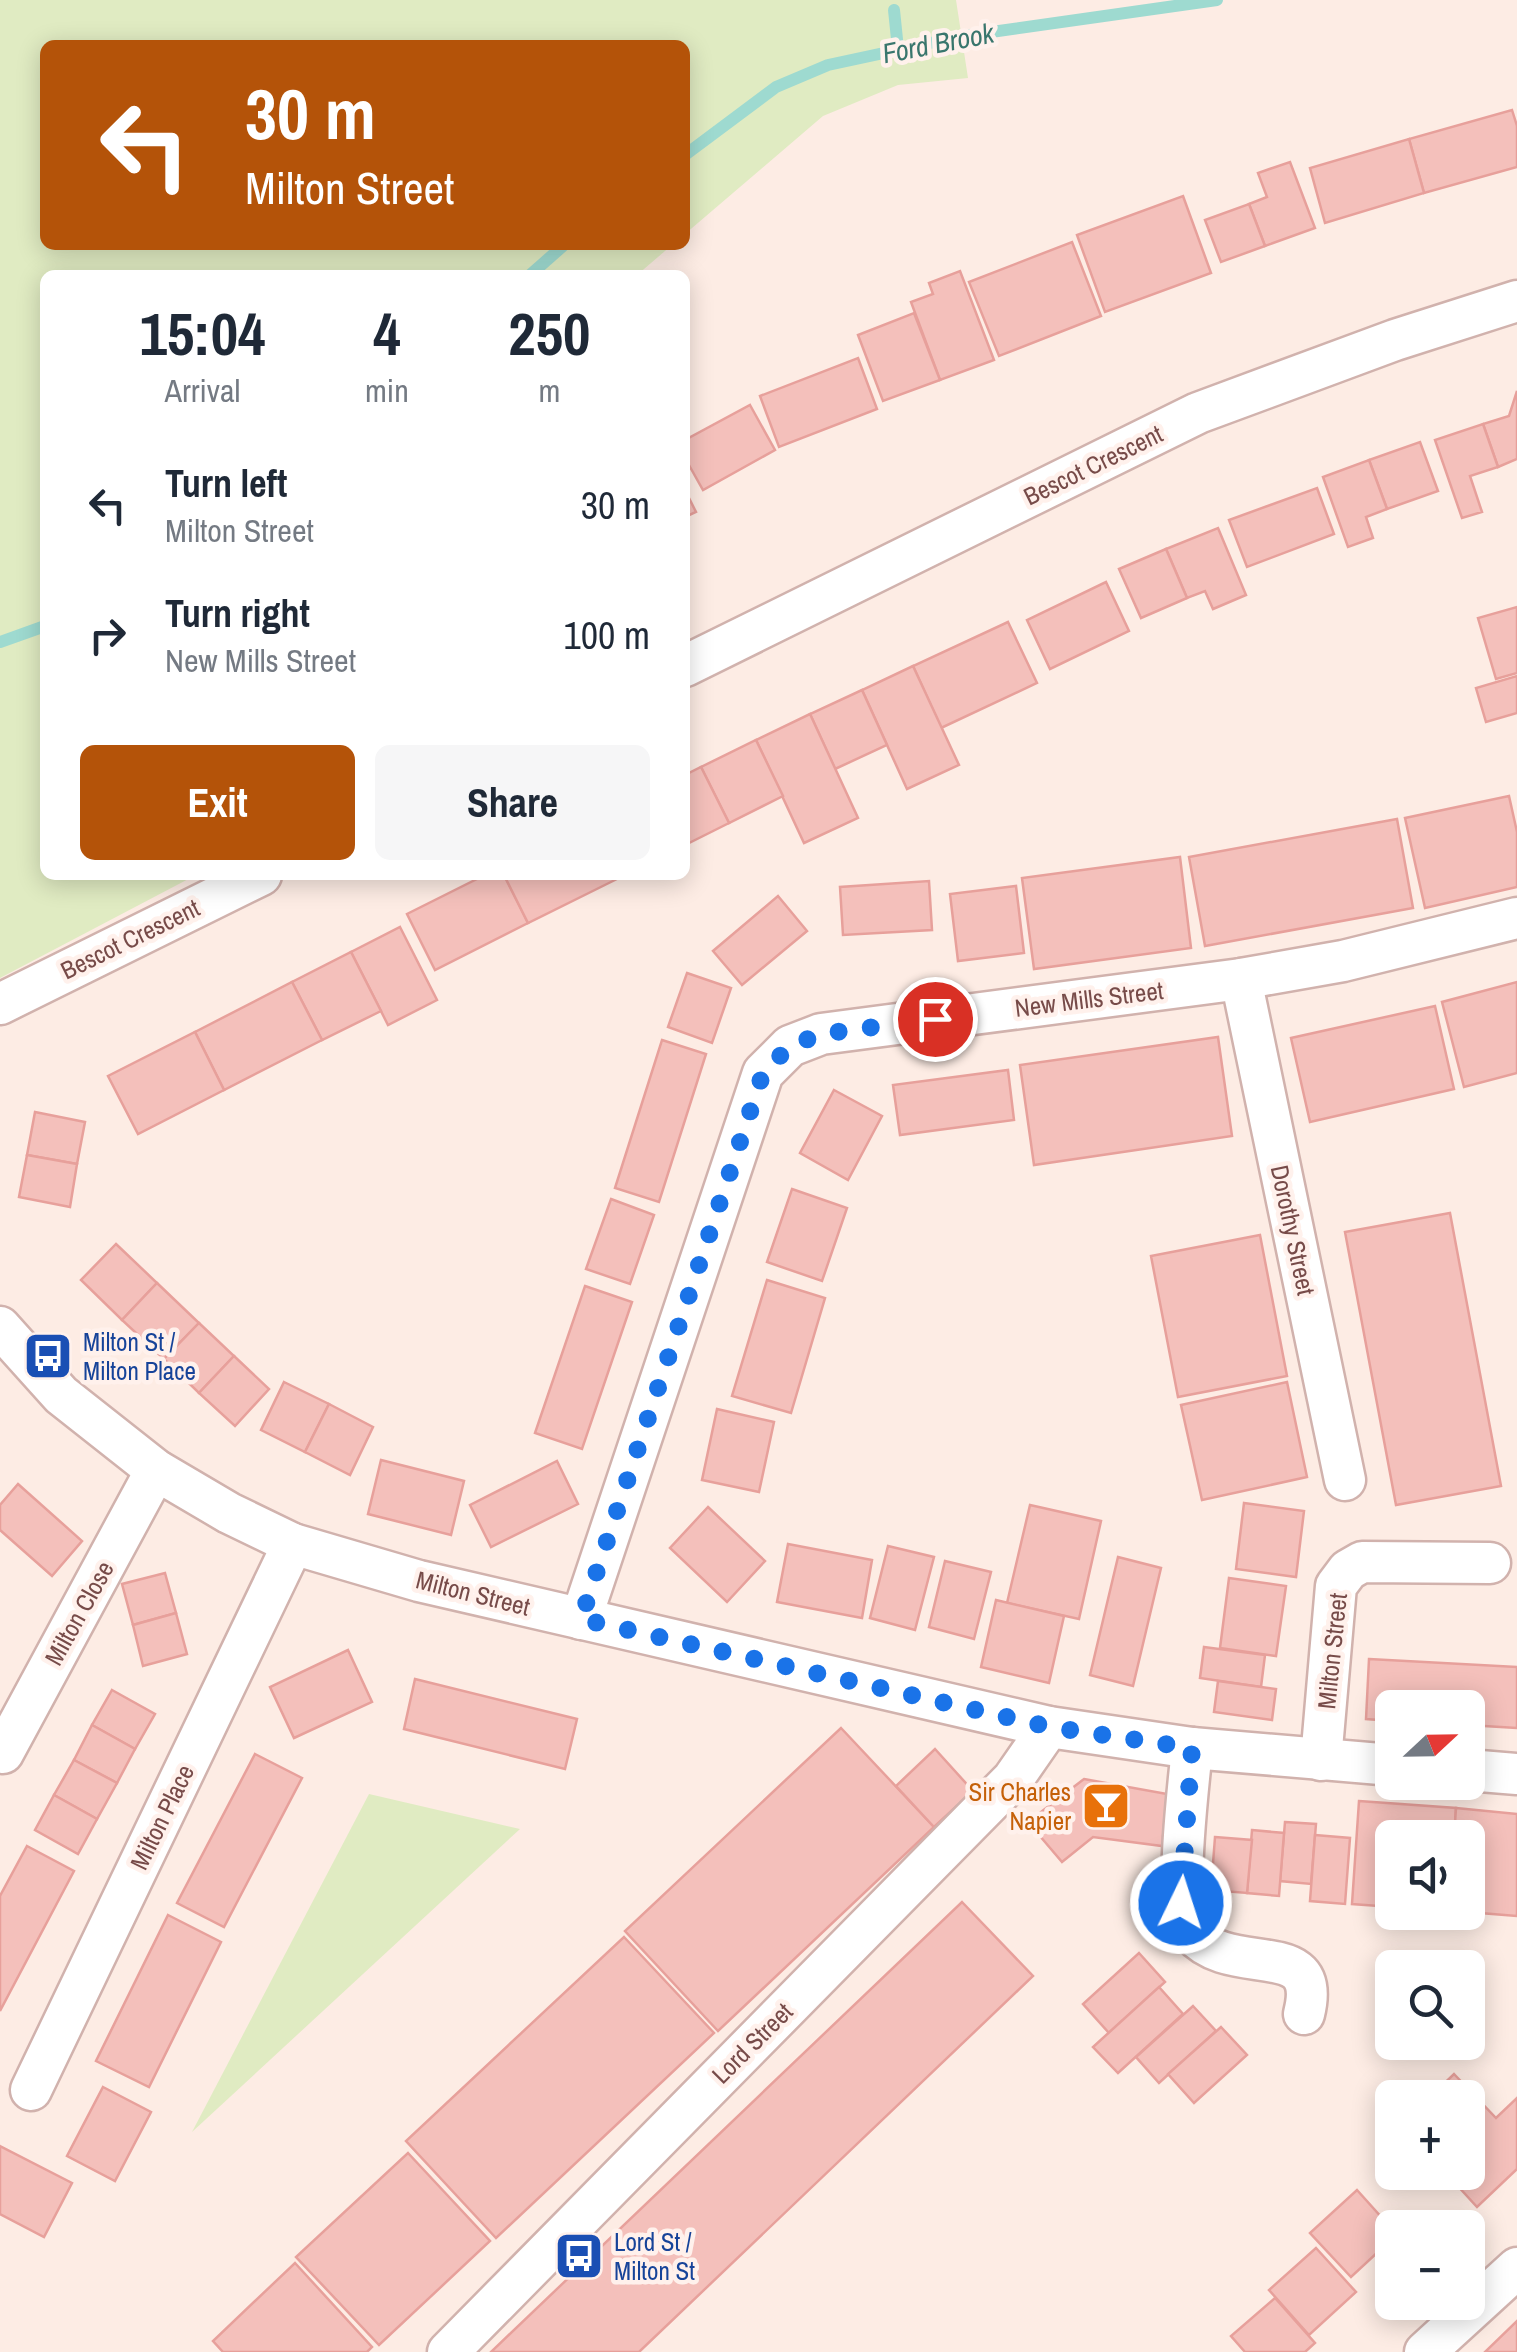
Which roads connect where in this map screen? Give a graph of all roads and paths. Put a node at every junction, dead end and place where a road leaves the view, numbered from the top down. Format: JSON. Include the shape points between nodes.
{"nodes":[{"id":1,"x":1517,"y":301,"type":"edge"},
{"id":2,"x":690,"y":664,"type":"edge"},
{"id":3,"x":251,"y":880,"type":"edge"},
{"id":4,"x":1517,"y":918,"type":"edge"},
{"id":5,"x":1241,"y":979,"type":"junction"},
{"id":6,"x":0,"y":1004,"type":"edge"},
{"id":7,"x":0,"y":1327,"type":"edge"},
{"id":8,"x":156,"y":1470,"type":"junction"},
{"id":9,"x":1345,"y":1480,"type":"dead end"},
{"id":10,"x":293,"y":1544,"type":"junction"},
{"id":11,"x":1490,"y":1563,"type":"dead end"},
{"id":12,"x":581,"y":1619,"type":"junction"},
{"id":13,"x":1050,"y":1727,"type":"junction"},
{"id":14,"x":1192,"y":1748,"type":"junction"},
{"id":15,"x":0,"y":1751,"type":"edge"},
{"id":16,"x":1321,"y":1760,"type":"junction"},
{"id":17,"x":1375,"y":1764,"type":"edge"},
{"id":18,"x":1485,"y":1771,"type":"edge"},
{"id":19,"x":1517,"y":1774,"type":"edge"},
{"id":20,"x":1304,"y":2014,"type":"dead end"},
{"id":21,"x":31,"y":2090,"type":"dead end"},
{"id":22,"x":1517,"y":2268,"type":"edge"},
{"id":23,"x":448,"y":2352,"type":"edge"},
{"id":24,"x":1425,"y":2352,"type":"edge"}],
"edges":[{"from":1,"to":2,"type":"street","name":"Bescot Crescent","via":[[1198,413]]},
{"from":3,"to":6,"type":"street","name":"Bescot Crescent"},
{"from":4,"to":5,"type":"street","name":"New Mills Street"},
{"from":5,"to":9,"type":"street","name":"Dorothy Street"},
{"from":5,"to":12,"type":"street","name":"New Mills Street","via":[[821,1034],[790,1046],[763,1073]]},
{"from":7,"to":8,"type":"street","name":"Milton Street","via":[[60,1395]]},
{"from":8,"to":10,"type":"street","name":"Milton Street"},
{"from":8,"to":15,"type":"street","name":"Milton Close"},
{"from":10,"to":12,"type":"street","name":"Milton Street"},
{"from":10,"to":21,"type":"street","name":"Milton Place"},
{"from":11,"to":16,"type":"street","name":"Milton Street","via":[[1362,1562],[1348,1570],[1336,1586]]},
{"from":12,"to":13,"type":"street","name":"Milton Street"},
{"from":13,"to":14,"type":"street","name":"Milton Street"},
{"from":13,"to":23,"type":"street","name":"Lord Street","via":[[1012,1779]]},
{"from":14,"to":16,"type":"street","name":"Milton Street"},
{"from":14,"to":20,"type":"street","via":[[1181,1903],[1189,1930],[1234,1958],[1288,1964],[1304,1976]]},
{"from":16,"to":17,"type":"street","name":"Milton Street"},
{"from":18,"to":19,"type":"street"},
{"from":22,"to":24,"type":"street"}]}
